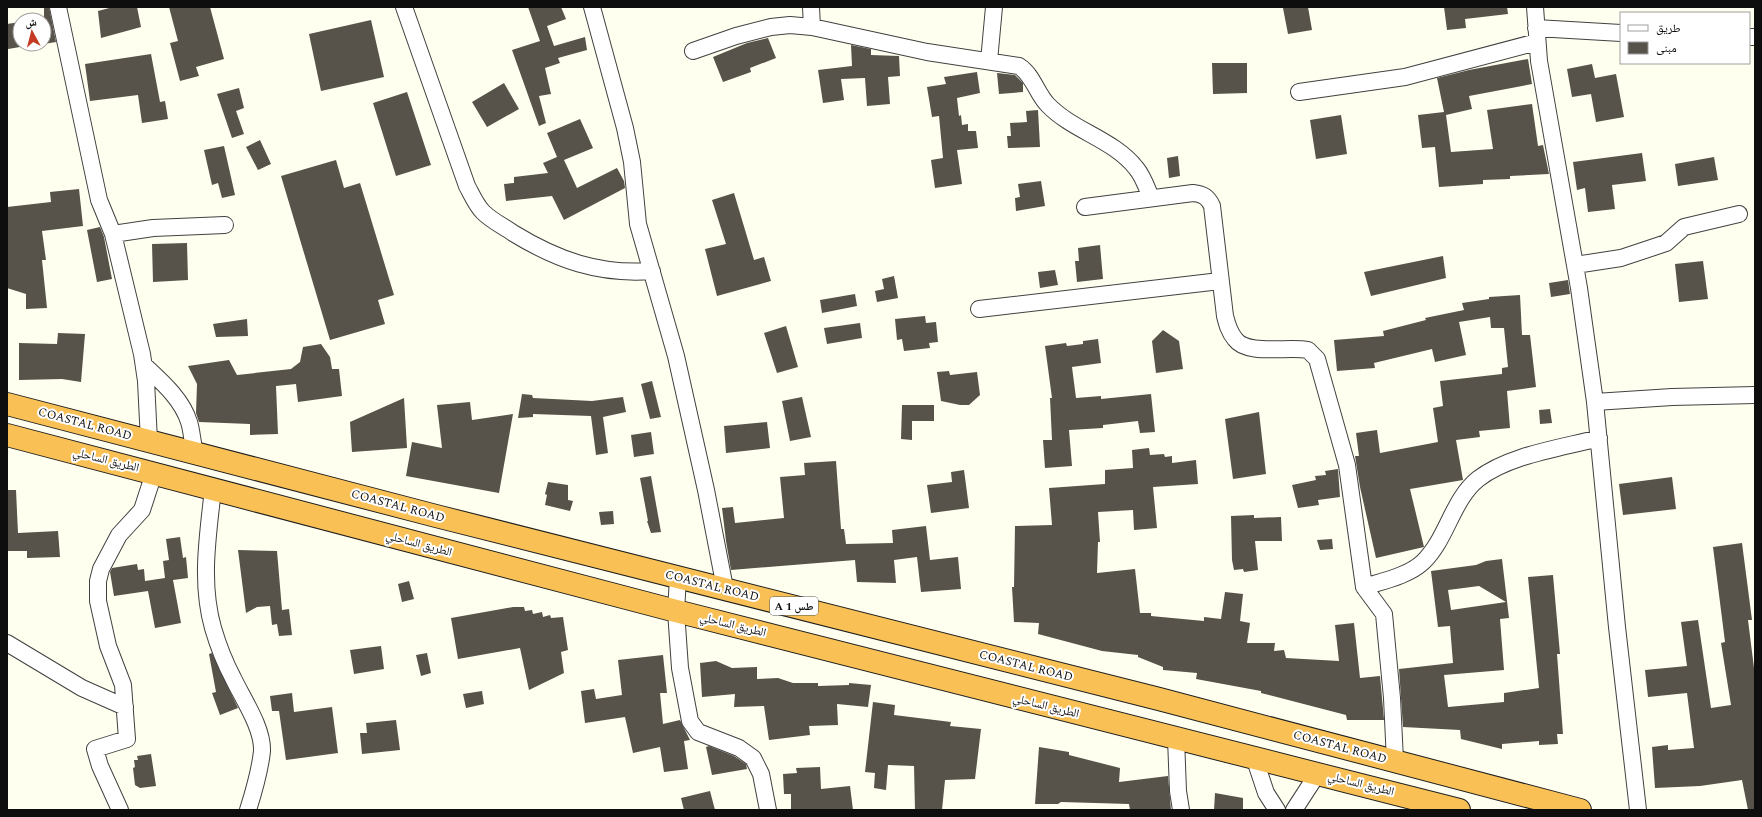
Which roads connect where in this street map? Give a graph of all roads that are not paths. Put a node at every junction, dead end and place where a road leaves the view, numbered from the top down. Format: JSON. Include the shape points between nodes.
{"nodes":[{"id":1,"x":58,"y":7,"type":"edge"},
{"id":2,"x":404,"y":7,"type":"edge"},
{"id":3,"x":592,"y":7,"type":"edge"},
{"id":4,"x":811,"y":7,"type":"edge"},
{"id":5,"x":994,"y":7,"type":"edge"},
{"id":6,"x":1535,"y":7,"type":"edge"},
{"id":7,"x":812,"y":27,"type":"junction"},
{"id":8,"x":1620,"y":33,"type":"edge"},
{"id":9,"x":1537,"y":35,"type":"junction"},
{"id":10,"x":693,"y":51,"type":"dead end"},
{"id":11,"x":989,"y":61,"type":"junction"},
{"id":12,"x":1299,"y":92,"type":"dead end"},
{"id":13,"x":1151,"y":198,"type":"junction"},
{"id":14,"x":1085,"y":207,"type":"dead end"},
{"id":15,"x":1739,"y":214,"type":"dead end"},
{"id":16,"x":225,"y":225,"type":"dead end"},
{"id":17,"x":113,"y":234,"type":"junction"},
{"id":18,"x":1575,"y":265,"type":"junction"},
{"id":19,"x":652,"y":271,"type":"junction"},
{"id":20,"x":1220,"y":281,"type":"junction"},
{"id":21,"x":979,"y":309,"type":"dead end"},
{"id":22,"x":145,"y":366,"type":"junction"},
{"id":23,"x":1755,"y":395,"type":"edge"},
{"id":24,"x":1595,"y":402,"type":"junction"},
{"id":25,"x":7,"y":404,"type":"edge"},
{"id":26,"x":7,"y":435,"type":"edge"},
{"id":27,"x":1599,"y":438,"type":"junction"},
{"id":28,"x":148,"y":441,"type":"junction"},
{"id":29,"x":195,"y":452,"type":"junction"},
{"id":30,"x":154,"y":473,"type":"junction"},
{"id":31,"x":214,"y":489,"type":"junction"},
{"id":32,"x":678,"y":578,"type":"junction"},
{"id":33,"x":1364,"y":587,"type":"junction"},
{"id":34,"x":725,"y":588,"type":"junction"},
{"id":35,"x":676,"y":611,"type":"junction"},
{"id":36,"x":7,"y":643,"type":"edge"},
{"id":37,"x":125,"y":707,"type":"junction"},
{"id":38,"x":1176,"y":738,"type":"junction"},
{"id":39,"x":1254,"y":757,"type":"junction"},
{"id":40,"x":1395,"y":761,"type":"junction"},
{"id":41,"x":1318,"y":773,"type":"junction"},
{"id":42,"x":120,"y":810,"type":"edge"},
{"id":43,"x":248,"y":810,"type":"edge"},
{"id":44,"x":768,"y":810,"type":"edge"},
{"id":45,"x":1181,"y":810,"type":"edge"},
{"id":46,"x":1278,"y":810,"type":"edge"},
{"id":47,"x":1294,"y":810,"type":"edge"},
{"id":48,"x":1459,"y":810,"type":"edge"},
{"id":49,"x":1580,"y":810,"type":"edge"},
{"id":50,"x":1638,"y":810,"type":"edge"}],
"edges":[{"from":1,"to":17,"type":"street","via":[[99,200]]},
{"from":2,"to":19,"type":"street","via":[[467,186],[482,211],[553,256],[570,262],[623,272]]},
{"from":3,"to":19,"type":"street","via":[[625,128],[632,162],[638,224]]},
{"from":4,"to":7,"type":"street"},
{"from":5,"to":11,"type":"street"},
{"from":6,"to":9,"type":"street"},
{"from":7,"to":10,"type":"street","via":[[771,27]]},
{"from":7,"to":11,"type":"street","via":[[927,52]]},
{"from":8,"to":9,"type":"street"},
{"from":9,"to":12,"type":"street","via":[[1413,75]]},
{"from":9,"to":18,"type":"street"},
{"from":11,"to":13,"type":"street","via":[[1012,64],[1024,69],[1054,111],[1131,162],[1141,174]]},
{"from":13,"to":14,"type":"street"},
{"from":13,"to":20,"type":"street","via":[[1200,193],[1209,201],[1214,220]]},
{"from":15,"to":18,"type":"street","via":[[1684,227],[1666,243],[1621,258]]},
{"from":16,"to":17,"type":"street","via":[[153,228]]},
{"from":17,"to":22,"type":"street"},
{"from":18,"to":24,"type":"street"},
{"from":19,"to":34,"type":"street","via":[[695,436]]},
{"from":20,"to":21,"type":"street"},
{"from":20,"to":33,"type":"street","via":[[1225,316],[1231,333],[1242,346],[1308,350],[1317,359],[1347,465]]},
{"from":22,"to":28,"type":"street"},
{"from":22,"to":29,"type":"street","via":[[168,389],[182,408],[189,422]]},
{"from":23,"to":24,"type":"street"},
{"from":24,"to":27,"type":"street"},
{"from":25,"to":28,"type":"highway","name":"COASTAL ROAD","number":"A 1 طس"},
{"from":26,"to":30,"type":"highway","name":"الطريق الساحلي"},
{"from":27,"to":33,"type":"street","via":[[1494,468],[1477,480],[1461,500],[1434,549],[1422,563],[1405,573]]},
{"from":27,"to":50,"type":"street"},
{"from":28,"to":29,"type":"highway","name":"COASTAL ROAD","number":"A 1 طس"},
{"from":29,"to":32,"type":"highway","name":"COASTAL ROAD","number":"A 1 طس"},
{"from":30,"to":31,"type":"highway","name":"الطريق الساحلي"},
{"from":30,"to":37,"type":"street","via":[[142,510],[119,535],[100,569],[98,581],[98,601],[108,646],[123,685]]},
{"from":31,"to":35,"type":"highway","name":"الطريق الساحلي"},
{"from":31,"to":43,"type":"street","via":[[205,575],[213,627],[233,679],[247,703],[262,750]]},
{"from":32,"to":34,"type":"highway","name":"COASTAL ROAD","number":"A 1 طس"},
{"from":32,"to":35,"type":"street"},
{"from":33,"to":40,"type":"street","via":[[1384,614]]},
{"from":34,"to":40,"type":"highway","name":"COASTAL ROAD","number":"A 1 طس"},
{"from":35,"to":38,"type":"highway","name":"الطريق الساحلي"},
{"from":35,"to":44,"type":"street","via":[[680,668],[690,721],[698,732],[739,748],[753,758],[760,774]]},
{"from":36,"to":37,"type":"street","via":[[82,688]]},
{"from":37,"to":42,"type":"street","via":[[127,739],[95,749]]},
{"from":38,"to":39,"type":"highway","name":"الطريق الساحلي"},
{"from":38,"to":45,"type":"street"},
{"from":39,"to":41,"type":"highway","name":"الطريق الساحلي"},
{"from":39,"to":46,"type":"street","via":[[1266,793]]},
{"from":40,"to":49,"type":"highway","name":"COASTAL ROAD","number":"A 1 طس"},
{"from":41,"to":47,"type":"street"},
{"from":41,"to":48,"type":"highway","name":"الطريق الساحلي"}]}
